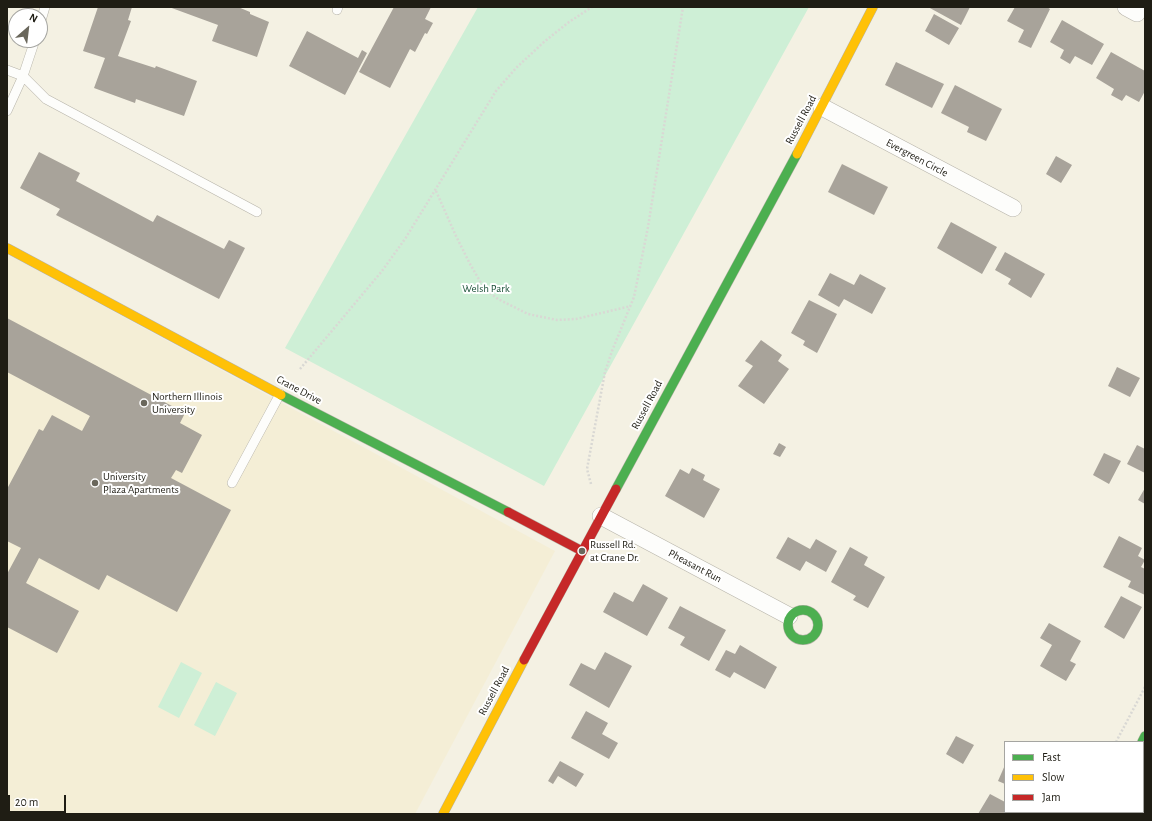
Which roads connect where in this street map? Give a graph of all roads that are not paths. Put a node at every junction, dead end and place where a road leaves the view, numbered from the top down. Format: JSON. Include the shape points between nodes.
{"nodes":[{"id":1,"x":872,"y":7,"type":"edge"},
{"id":2,"x":32,"y":48,"type":"edge"},
{"id":3,"x":7,"y":70,"type":"edge"},
{"id":4,"x":23,"y":76,"type":"junction"},
{"id":5,"x":822,"y":107,"type":"junction"},
{"id":6,"x":7,"y":111,"type":"edge"},
{"id":7,"x":1013,"y":208,"type":"dead end"},
{"id":8,"x":257,"y":212,"type":"dead end"},
{"id":9,"x":7,"y":248,"type":"edge"},
{"id":10,"x":280,"y":394,"type":"junction"},
{"id":11,"x":232,"y":483,"type":"dead end"},
{"id":12,"x":601,"y":516,"type":"junction"},
{"id":13,"x":582,"y":552,"type":"junction"},
{"id":14,"x":789,"y":616,"type":"dead end"},
{"id":15,"x":443,"y":814,"type":"edge"}],
"edges":[{"from":1,"to":5,"type":"street","name":"Russell Road"},
{"from":2,"to":4,"type":"lane"},
{"from":3,"to":4,"type":"lane"},
{"from":4,"to":6,"type":"lane"},
{"from":4,"to":8,"type":"lane","via":[[46,99]]},
{"from":5,"to":7,"type":"street","name":"Evergreen Circle"},
{"from":5,"to":12,"type":"street","name":"Russell Road"},
{"from":9,"to":10,"type":"street","name":"Crane Drive"},
{"from":10,"to":11,"type":"lane"},
{"from":10,"to":13,"type":"street","name":"Crane Drive"},
{"from":12,"to":13,"type":"street","name":"Russell Road"},
{"from":12,"to":14,"type":"street","name":"Pheasant Run"},
{"from":13,"to":15,"type":"street","name":"Russell Road"}]}
